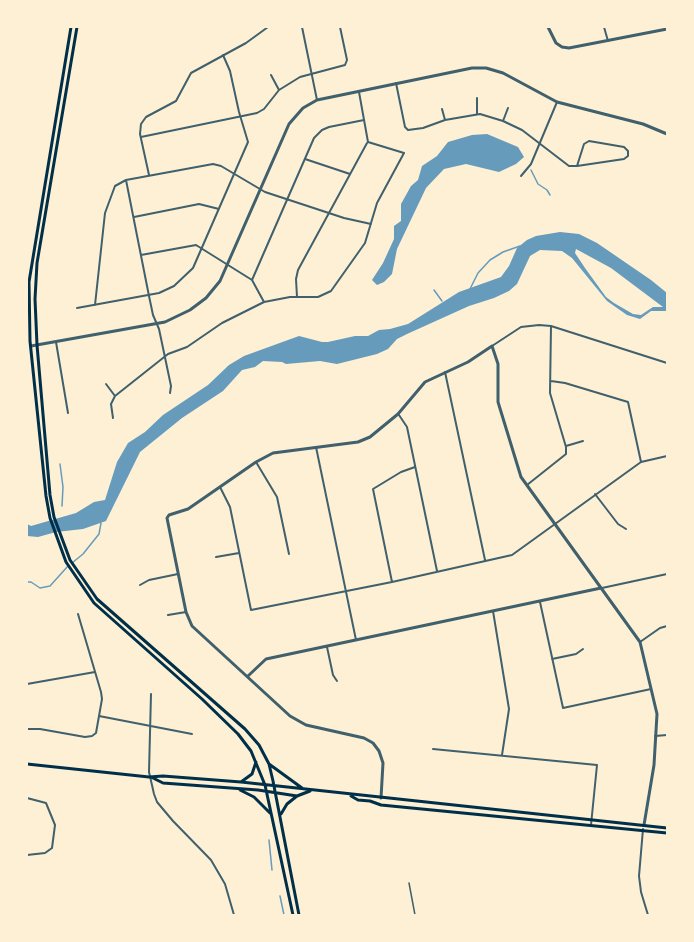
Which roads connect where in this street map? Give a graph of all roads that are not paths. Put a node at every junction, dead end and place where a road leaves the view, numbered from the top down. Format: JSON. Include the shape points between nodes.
{"nodes":[{"id":1,"x":71,"y":27,"type":"edge"},
{"id":2,"x":77,"y":27,"type":"edge"},
{"id":3,"x":268,"y":27,"type":"edge"},
{"id":4,"x":302,"y":27,"type":"edge"},
{"id":5,"x":340,"y":27,"type":"edge"},
{"id":6,"x":548,"y":27,"type":"edge"},
{"id":7,"x":604,"y":27,"type":"edge"},
{"id":8,"x":667,"y":29,"type":"edge"},
{"id":9,"x":608,"y":41,"type":"junction"},
{"id":10,"x":223,"y":55,"type":"junction"},
{"id":11,"x":312,"y":73,"type":"junction"},
{"id":12,"x":271,"y":75,"type":"dead end"},
{"id":13,"x":396,"y":83,"type":"junction"},
{"id":14,"x":279,"y":90,"type":"junction"},
{"id":15,"x":358,"y":91,"type":"junction"},
{"id":16,"x":477,"y":98,"type":"dead end"},
{"id":17,"x":317,"y":100,"type":"junction"},
{"id":18,"x":557,"y":102,"type":"junction"},
{"id":19,"x":508,"y":108,"type":"dead end"},
{"id":20,"x":442,"y":109,"type":"dead end"},
{"id":21,"x":477,"y":114,"type":"junction"},
{"id":22,"x":241,"y":116,"type":"junction"},
{"id":23,"x":364,"y":120,"type":"junction"},
{"id":24,"x":445,"y":120,"type":"junction"},
{"id":25,"x":503,"y":121,"type":"junction"},
{"id":26,"x":667,"y":134,"type":"edge"},
{"id":27,"x":141,"y":137,"type":"junction"},
{"id":28,"x":368,"y":142,"type":"junction"},
{"id":29,"x":539,"y":145,"type":"junction"},
{"id":30,"x":305,"y":159,"type":"junction"},
{"id":31,"x":577,"y":165,"type":"junction"},
{"id":32,"x":235,"y":174,"type":"junction"},
{"id":33,"x":350,"y":174,"type":"junction"},
{"id":34,"x":149,"y":175,"type":"junction"},
{"id":35,"x":521,"y":176,"type":"dead end"},
{"id":36,"x":126,"y":180,"type":"junction"},
{"id":37,"x":260,"y":190,"type":"junction"},
{"id":38,"x":287,"y":199,"type":"junction"},
{"id":39,"x":220,"y":209,"type":"junction"},
{"id":40,"x":331,"y":214,"type":"junction"},
{"id":41,"x":134,"y":217,"type":"junction"},
{"id":42,"x":371,"y":224,"type":"junction"},
{"id":43,"x":203,"y":250,"type":"junction"},
{"id":44,"x":141,"y":255,"type":"junction"},
{"id":45,"x":228,"y":265,"type":"junction"},
{"id":46,"x":252,"y":280,"type":"junction"},
{"id":47,"x":149,"y":296,"type":"junction"},
{"id":48,"x":297,"y":297,"type":"junction"},
{"id":49,"x":264,"y":302,"type":"junction"},
{"id":50,"x":94,"y":305,"type":"junction"},
{"id":51,"x":77,"y":308,"type":"dead end"},
{"id":52,"x":156,"y":324,"type":"junction"},
{"id":53,"x":550,"y":326,"type":"junction"},
{"id":54,"x":56,"y":342,"type":"junction"},
{"id":55,"x":37,"y":345,"type":"junction"},
{"id":56,"x":492,"y":346,"type":"junction"},
{"id":57,"x":29,"y":347,"type":"edge"},
{"id":58,"x":164,"y":357,"type":"junction"},
{"id":59,"x":667,"y":363,"type":"edge"},
{"id":60,"x":445,"y":372,"type":"junction"},
{"id":61,"x":549,"y":381,"type":"junction"},
{"id":62,"x":106,"y":384,"type":"dead end"},
{"id":63,"x":170,"y":393,"type":"dead end"},
{"id":64,"x":116,"y":396,"type":"junction"},
{"id":65,"x":68,"y":413,"type":"dead end"},
{"id":66,"x":398,"y":414,"type":"junction"},
{"id":67,"x":113,"y":418,"type":"dead end"},
{"id":68,"x":584,"y":441,"type":"dead end"},
{"id":69,"x":316,"y":447,"type":"junction"},
{"id":70,"x":566,"y":447,"type":"junction"},
{"id":71,"x":667,"y":456,"type":"edge"},
{"id":72,"x":256,"y":462,"type":"junction"},
{"id":73,"x":641,"y":462,"type":"junction"},
{"id":74,"x":416,"y":467,"type":"junction"},
{"id":75,"x":527,"y":485,"type":"junction"},
{"id":76,"x":220,"y":487,"type":"junction"},
{"id":77,"x":595,"y":494,"type":"junction"},
{"id":78,"x":48,"y":495,"type":"junction"},
{"id":79,"x":555,"y":524,"type":"junction"},
{"id":80,"x":626,"y":529,"type":"dead end"},
{"id":81,"x":239,"y":553,"type":"junction"},
{"id":82,"x":289,"y":554,"type":"dead end"},
{"id":83,"x":216,"y":557,"type":"dead end"},
{"id":84,"x":485,"y":561,"type":"junction"},
{"id":85,"x":437,"y":571,"type":"junction"},
{"id":86,"x":178,"y":574,"type":"junction"},
{"id":87,"x":667,"y":574,"type":"edge"},
{"id":88,"x":80,"y":580,"type":"junction"},
{"id":89,"x":392,"y":582,"type":"junction"},
{"id":90,"x":140,"y":585,"type":"dead end"},
{"id":91,"x":601,"y":588,"type":"junction"},
{"id":92,"x":346,"y":591,"type":"junction"},
{"id":93,"x":540,"y":601,"type":"junction"},
{"id":94,"x":493,"y":611,"type":"junction"},
{"id":95,"x":186,"y":612,"type":"junction"},
{"id":96,"x":78,"y":614,"type":"dead end"},
{"id":97,"x":168,"y":615,"type":"dead end"},
{"id":98,"x":667,"y":626,"type":"edge"},
{"id":99,"x":356,"y":640,"type":"junction"},
{"id":100,"x":640,"y":642,"type":"junction"},
{"id":101,"x":327,"y":646,"type":"junction"},
{"id":102,"x":583,"y":649,"type":"dead end"},
{"id":103,"x":552,"y":659,"type":"junction"},
{"id":104,"x":96,"y":671,"type":"junction"},
{"id":105,"x":248,"y":676,"type":"junction"},
{"id":106,"x":337,"y":681,"type":"dead end"},
{"id":107,"x":27,"y":684,"type":"edge"},
{"id":108,"x":651,"y":689,"type":"junction"},
{"id":109,"x":151,"y":694,"type":"dead end"},
{"id":110,"x":99,"y":716,"type":"junction"},
{"id":111,"x":149,"y":726,"type":"junction"},
{"id":112,"x":27,"y":729,"type":"edge"},
{"id":113,"x":192,"y":734,"type":"dead end"},
{"id":114,"x":667,"y":735,"type":"edge"},
{"id":115,"x":656,"y":736,"type":"junction"},
{"id":116,"x":433,"y":749,"type":"dead end"},
{"id":117,"x":502,"y":755,"type":"junction"},
{"id":118,"x":256,"y":760,"type":"junction"},
{"id":119,"x":27,"y":764,"type":"edge"},
{"id":120,"x":269,"y":764,"type":"junction"},
{"id":121,"x":150,"y":777,"type":"junction"},
{"id":122,"x":241,"y":782,"type":"junction"},
{"id":123,"x":265,"y":785,"type":"junction"},
{"id":124,"x":274,"y":786,"type":"junction"},
{"id":125,"x":239,"y":789,"type":"junction"},
{"id":126,"x":303,"y":789,"type":"junction"},
{"id":127,"x":310,"y":790,"type":"junction"},
{"id":128,"x":266,"y":791,"type":"junction"},
{"id":129,"x":275,"y":792,"type":"junction"},
{"id":130,"x":350,"y":794,"type":"junction"},
{"id":131,"x":297,"y":796,"type":"junction"},
{"id":132,"x":27,"y":798,"type":"edge"},
{"id":133,"x":381,"y":798,"type":"junction"},
{"id":134,"x":270,"y":813,"type":"junction"},
{"id":135,"x":280,"y":816,"type":"junction"},
{"id":136,"x":592,"y":819,"type":"junction"},
{"id":137,"x":591,"y":825,"type":"junction"},
{"id":138,"x":644,"y":825,"type":"junction"},
{"id":139,"x":667,"y":828,"type":"edge"},
{"id":140,"x":643,"y":831,"type":"junction"},
{"id":141,"x":667,"y":833,"type":"edge"},
{"id":142,"x":27,"y":855,"type":"edge"},
{"id":143,"x":408,"y":883,"type":"dead end"},
{"id":144,"x":234,"y":915,"type":"edge"},
{"id":145,"x":293,"y":915,"type":"edge"},
{"id":146,"x":299,"y":915,"type":"edge"},
{"id":147,"x":415,"y":915,"type":"edge"},
{"id":148,"x":648,"y":915,"type":"edge"}],
"edges":[{"from":1,"to":57,"type":"main road","via":[[29,282]]},
{"from":2,"to":55,"type":"main road","via":[[37,263]]},
{"from":3,"to":10,"type":"street"},
{"from":4,"to":11,"type":"street"},
{"from":5,"to":11,"type":"street","via":[[346,64]]},
{"from":6,"to":9,"type":"street","via":[[564,48]]},
{"from":7,"to":9,"type":"street"},
{"from":8,"to":9,"type":"street"},
{"from":10,"to":22,"type":"street"},
{"from":10,"to":27,"type":"street","via":[[191,73],[174,103],[146,117],[141,124]]},
{"from":11,"to":14,"type":"street"},
{"from":11,"to":17,"type":"street"},
{"from":12,"to":14,"type":"street"},
{"from":13,"to":15,"type":"street"},
{"from":13,"to":18,"type":"street","via":[[486,68],[504,72]]},
{"from":13,"to":24,"type":"street","via":[[406,129]]},
{"from":14,"to":22,"type":"street","via":[[262,110]]},
{"from":15,"to":17,"type":"street"},
{"from":15,"to":23,"type":"street"},
{"from":16,"to":21,"type":"street"},
{"from":17,"to":37,"type":"street","via":[[295,114]]},
{"from":18,"to":26,"type":"street"},
{"from":18,"to":29,"type":"street"},
{"from":19,"to":25,"type":"street"},
{"from":20,"to":24,"type":"street"},
{"from":21,"to":24,"type":"street"},
{"from":21,"to":25,"type":"street"},
{"from":22,"to":27,"type":"street"},
{"from":22,"to":32,"type":"street","via":[[248,142]]},
{"from":23,"to":28,"type":"street"},
{"from":23,"to":30,"type":"street","via":[[322,130]]},
{"from":25,"to":29,"type":"street","via":[[522,130]]},
{"from":27,"to":34,"type":"street"},
{"from":28,"to":33,"type":"street"},
{"from":28,"to":42,"type":"street","via":[[404,153],[378,199]]},
{"from":29,"to":31,"type":"street","via":[[567,165]]},
{"from":29,"to":35,"type":"street"},
{"from":30,"to":33,"type":"street"},
{"from":30,"to":38,"type":"street"},
{"from":31,"to":31,"type":"street","via":[[624,159],[628,151],[591,141],[584,144]]},
{"from":32,"to":34,"type":"street","via":[[208,163]]},
{"from":32,"to":37,"type":"street"},
{"from":32,"to":39,"type":"street"},
{"from":33,"to":40,"type":"street"},
{"from":34,"to":36,"type":"street"},
{"from":36,"to":41,"type":"street"},
{"from":36,"to":50,"type":"street","via":[[116,186],[105,213]]},
{"from":37,"to":38,"type":"street"},
{"from":37,"to":45,"type":"street"},
{"from":38,"to":40,"type":"street"},
{"from":38,"to":46,"type":"street"},
{"from":39,"to":41,"type":"street","via":[[199,204]]},
{"from":39,"to":43,"type":"street"},
{"from":40,"to":42,"type":"street"},
{"from":40,"to":48,"type":"street","via":[[298,270]]},
{"from":41,"to":44,"type":"street"},
{"from":42,"to":48,"type":"street","via":[[364,246],[331,291],[318,297]]},
{"from":43,"to":44,"type":"street","via":[[190,245]]},
{"from":43,"to":45,"type":"street"},
{"from":43,"to":47,"type":"street","via":[[186,277]]},
{"from":44,"to":47,"type":"street"},
{"from":45,"to":46,"type":"street"},
{"from":45,"to":52,"type":"street","via":[[206,298],[178,316]]},
{"from":46,"to":49,"type":"street"},
{"from":47,"to":50,"type":"street"},
{"from":47,"to":52,"type":"street"},
{"from":48,"to":49,"type":"street"},
{"from":49,"to":58,"type":"street"},
{"from":50,"to":51,"type":"street"},
{"from":52,"to":54,"type":"street"},
{"from":52,"to":58,"type":"street"},
{"from":53,"to":56,"type":"street","via":[[521,327]]},
{"from":53,"to":59,"type":"street"},
{"from":53,"to":61,"type":"street"},
{"from":54,"to":55,"type":"street"},
{"from":54,"to":65,"type":"street"},
{"from":55,"to":57,"type":"street"},
{"from":55,"to":78,"type":"main road"},
{"from":56,"to":60,"type":"street"},
{"from":56,"to":75,"type":"street","via":[[498,364],[498,402]]},
{"from":57,"to":78,"type":"main road"},
{"from":58,"to":63,"type":"street"},
{"from":58,"to":64,"type":"street"},
{"from":60,"to":66,"type":"street","via":[[421,386]]},
{"from":60,"to":84,"type":"street"},
{"from":61,"to":70,"type":"street"},
{"from":61,"to":73,"type":"street","via":[[565,382],[628,402]]},
{"from":62,"to":64,"type":"street"},
{"from":64,"to":67,"type":"street","via":[[111,404]]},
{"from":66,"to":69,"type":"street","via":[[365,440]]},
{"from":66,"to":74,"type":"street","via":[[407,427]]},
{"from":68,"to":70,"type":"street"},
{"from":69,"to":72,"type":"street","via":[[280,451]]},
{"from":69,"to":92,"type":"street"},
{"from":70,"to":75,"type":"street","via":[[565,456]]},
{"from":71,"to":73,"type":"street"},
{"from":72,"to":76,"type":"street"},
{"from":72,"to":82,"type":"street","via":[[277,497]]},
{"from":73,"to":77,"type":"street"},
{"from":74,"to":85,"type":"street"},
{"from":74,"to":89,"type":"street","via":[[373,489]]},
{"from":75,"to":79,"type":"street"},
{"from":76,"to":81,"type":"street","via":[[230,507]]},
{"from":76,"to":86,"type":"street","via":[[186,510],[167,516]]},
{"from":77,"to":79,"type":"street"},
{"from":77,"to":80,"type":"street"},
{"from":78,"to":88,"type":"main road","via":[[62,543]]},
{"from":79,"to":84,"type":"street","via":[[512,555]]},
{"from":79,"to":91,"type":"street"},
{"from":81,"to":83,"type":"street"},
{"from":81,"to":92,"type":"street","via":[[251,610]]},
{"from":84,"to":85,"type":"street"},
{"from":85,"to":89,"type":"street"},
{"from":86,"to":90,"type":"street"},
{"from":86,"to":95,"type":"street"},
{"from":87,"to":91,"type":"street"},
{"from":88,"to":118,"type":"main road","via":[[102,612],[202,699],[238,734]]},
{"from":88,"to":120,"type":"main road","via":[[115,617],[245,729]]},
{"from":89,"to":92,"type":"street"},
{"from":91,"to":93,"type":"street"},
{"from":91,"to":100,"type":"street"},
{"from":92,"to":99,"type":"street"},
{"from":93,"to":94,"type":"street"},
{"from":93,"to":103,"type":"street"},
{"from":94,"to":99,"type":"street"},
{"from":94,"to":117,"type":"street","via":[[509,709]]},
{"from":95,"to":97,"type":"street"},
{"from":95,"to":105,"type":"street","via":[[195,628]]},
{"from":96,"to":104,"type":"street"},
{"from":98,"to":100,"type":"street"},
{"from":99,"to":101,"type":"street"},
{"from":100,"to":108,"type":"street"},
{"from":101,"to":105,"type":"street","via":[[266,659]]},
{"from":101,"to":106,"type":"street"},
{"from":102,"to":103,"type":"street"},
{"from":103,"to":108,"type":"street","via":[[563,708]]},
{"from":104,"to":107,"type":"street"},
{"from":104,"to":110,"type":"street","via":[[102,699]]},
{"from":105,"to":133,"type":"street","via":[[297,721],[373,743],[383,763]]},
{"from":108,"to":115,"type":"street","via":[[657,714]]},
{"from":109,"to":111,"type":"street"},
{"from":110,"to":111,"type":"street"},
{"from":110,"to":112,"type":"street","via":[[92,736]]},
{"from":111,"to":113,"type":"street"},
{"from":111,"to":121,"type":"street"},
{"from":114,"to":115,"type":"street"},
{"from":115,"to":138,"type":"street"},
{"from":116,"to":117,"type":"street"},
{"from":117,"to":136,"type":"street","via":[[597,765]]},
{"from":118,"to":122,"type":"main road","via":[[252,774]]},
{"from":118,"to":123,"type":"main road"},
{"from":119,"to":121,"type":"main road"},
{"from":120,"to":124,"type":"main road"},
{"from":120,"to":126,"type":"main road"},
{"from":121,"to":122,"type":"main road"},
{"from":121,"to":125,"type":"main road","via":[[163,783]]},
{"from":121,"to":144,"type":"street","via":[[157,802],[219,874]]},
{"from":122,"to":123,"type":"main road"},
{"from":123,"to":124,"type":"main road"},
{"from":123,"to":128,"type":"main road"},
{"from":124,"to":126,"type":"main road"},
{"from":124,"to":129,"type":"main road"},
{"from":125,"to":128,"type":"main road"},
{"from":125,"to":134,"type":"main road"},
{"from":126,"to":127,"type":"main road"},
{"from":127,"to":130,"type":"main road"},
{"from":127,"to":131,"type":"main road"},
{"from":128,"to":129,"type":"main road"},
{"from":128,"to":134,"type":"main road"},
{"from":129,"to":131,"type":"main road"},
{"from":129,"to":135,"type":"main road"},
{"from":130,"to":133,"type":"main road"},
{"from":130,"to":137,"type":"main road","via":[[381,805]]},
{"from":131,"to":135,"type":"main road"},
{"from":132,"to":142,"type":"street","via":[[46,803],[54,821],[52,848]]},
{"from":133,"to":136,"type":"main road"},
{"from":134,"to":145,"type":"main road"},
{"from":135,"to":146,"type":"main road"},
{"from":136,"to":137,"type":"street"},
{"from":136,"to":138,"type":"main road"},
{"from":137,"to":140,"type":"main road"},
{"from":138,"to":139,"type":"main road"},
{"from":138,"to":140,"type":"street"},
{"from":140,"to":141,"type":"main road"},
{"from":140,"to":148,"type":"street","via":[[639,876]]},
{"from":143,"to":147,"type":"street"}]}
